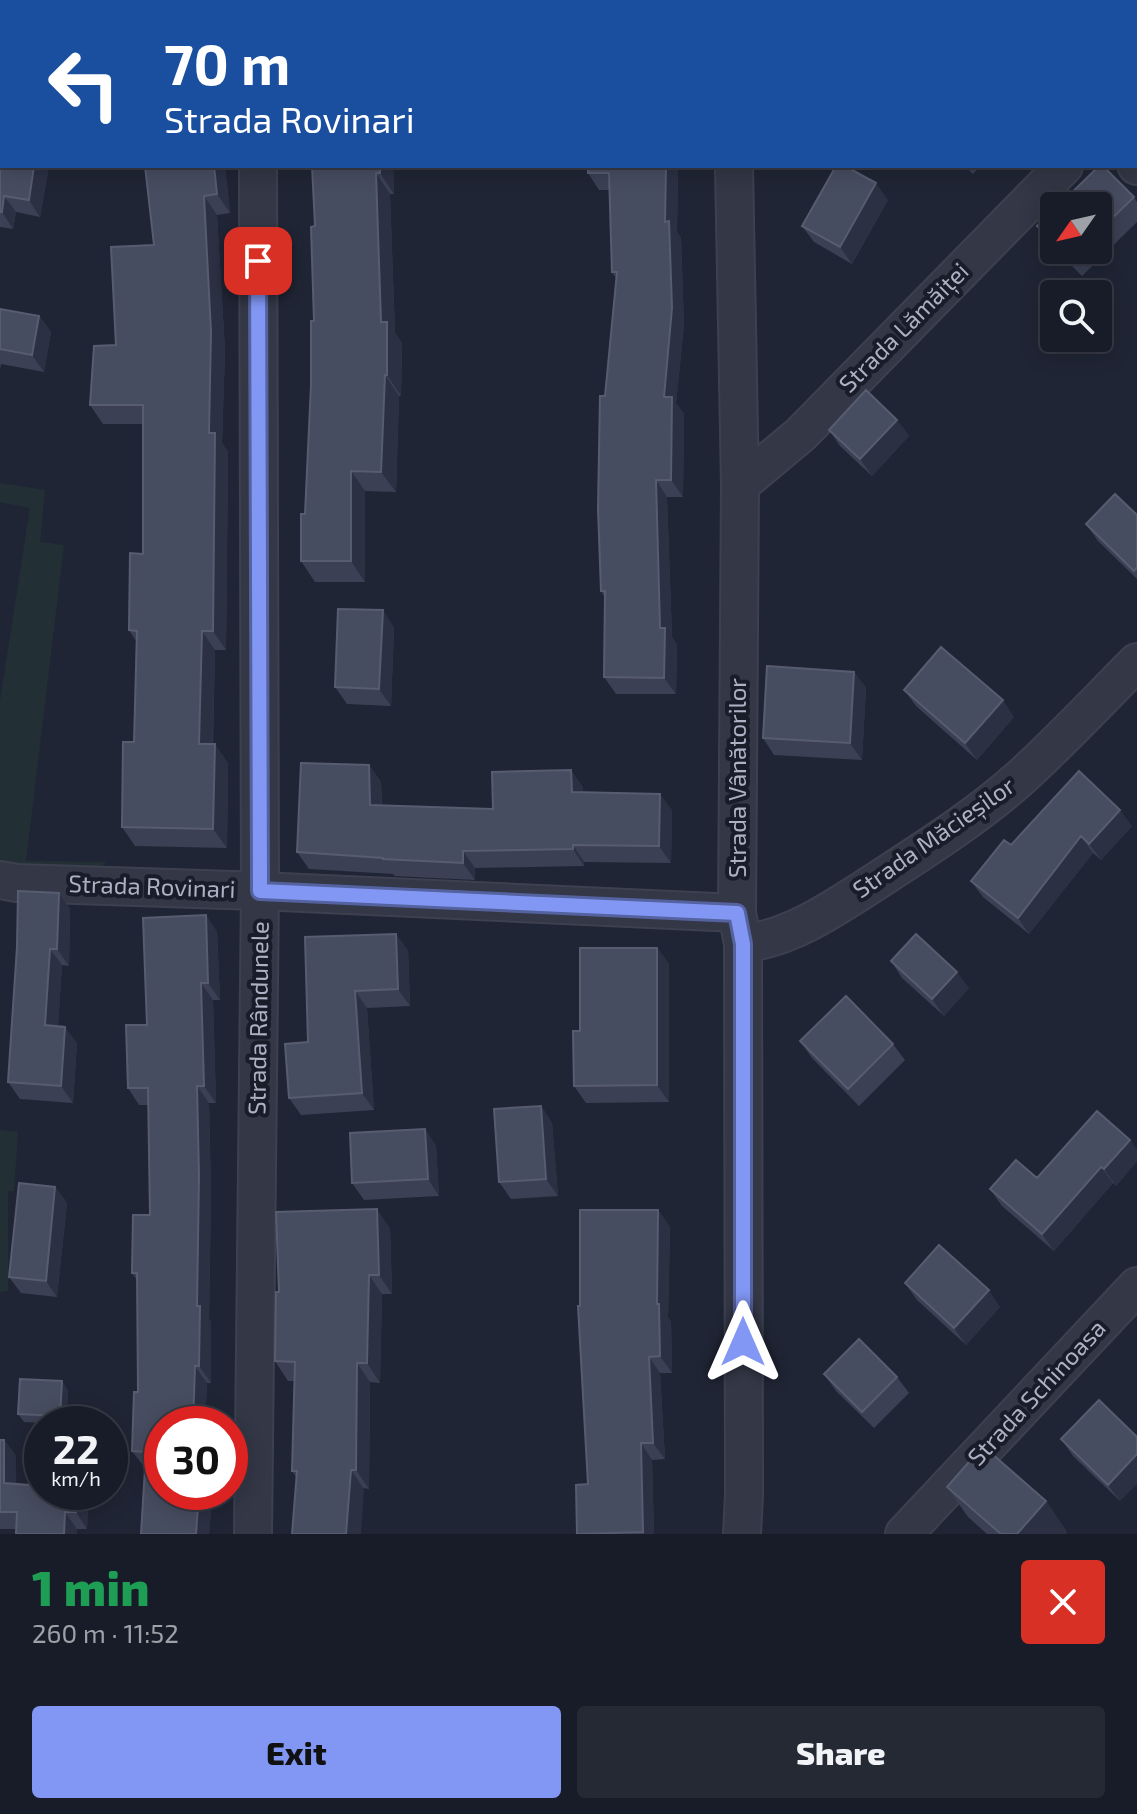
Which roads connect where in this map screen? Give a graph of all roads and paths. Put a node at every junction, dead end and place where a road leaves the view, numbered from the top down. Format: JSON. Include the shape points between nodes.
{"nodes":[{"id":1,"x":258,"y":168,"type":"edge"},
{"id":2,"x":734,"y":168,"type":"edge"},
{"id":3,"x":1062,"y":168,"type":"edge"},
{"id":4,"x":740,"y":485,"type":"junction"},
{"id":5,"x":1137,"y":662,"type":"edge"},
{"id":6,"x":0,"y":880,"type":"edge"},
{"id":7,"x":260,"y":891,"type":"junction"},
{"id":8,"x":740,"y":929,"type":"junction"},
{"id":9,"x":1137,"y":1286,"type":"edge"},
{"id":10,"x":253,"y":1534,"type":"edge"},
{"id":11,"x":742,"y":1534,"type":"edge"},
{"id":12,"x":904,"y":1534,"type":"edge"}],
"edges":[{"from":1,"to":7,"type":"street","name":"Strada Rândunele"},
{"from":2,"to":4,"type":"street","name":"Strada Vânătorilor"},
{"from":3,"to":4,"type":"street","name":"Strada Lămăiței","via":[[801,434]]},
{"from":4,"to":8,"type":"street","name":"Strada Vânătorilor"},
{"from":5,"to":8,"type":"street","name":"Strada Măcieșilor","via":[[1019,779],[948,833],[802,926],[764,941]]},
{"from":6,"to":7,"type":"street","name":"Strada Rovinari"},
{"from":7,"to":8,"type":"street","name":"Strada Rovinari"},
{"from":7,"to":10,"type":"street","name":"Strada Rândunele"},
{"from":8,"to":11,"type":"street","name":"Strada Vânătorilor"},
{"from":9,"to":12,"type":"street","name":"Strada Schinoasa"}]}
